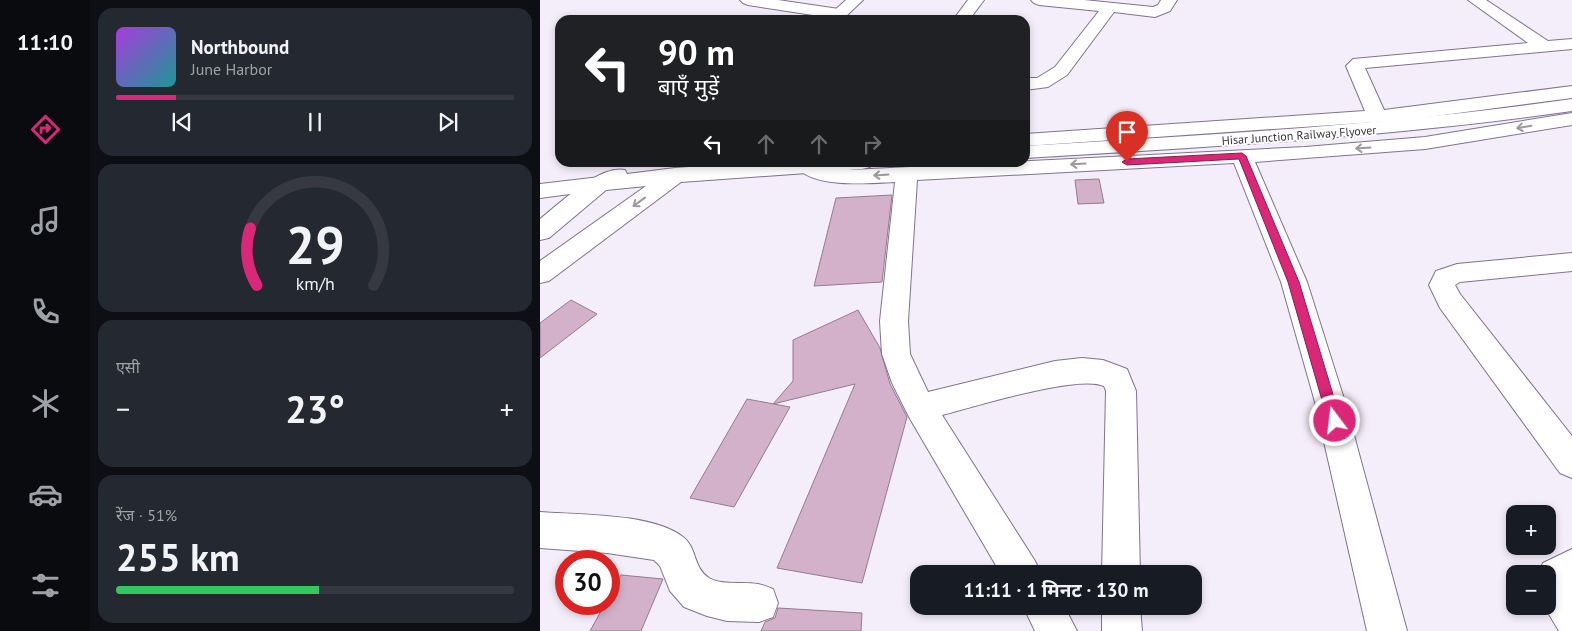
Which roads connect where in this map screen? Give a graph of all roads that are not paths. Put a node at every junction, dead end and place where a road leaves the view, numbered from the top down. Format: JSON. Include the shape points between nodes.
{"nodes":[{"id":1,"x":748,"y":0,"type":"edge"},
{"id":2,"x":976,"y":0,"type":"edge"},
{"id":3,"x":1039,"y":0,"type":"edge"},
{"id":4,"x":1169,"y":0,"type":"edge"},
{"id":5,"x":1476,"y":0,"type":"edge"},
{"id":6,"x":862,"y":3,"type":"edge"},
{"id":7,"x":780,"y":5,"type":"junction"},
{"id":8,"x":1109,"y":8,"type":"junction"},
{"id":9,"x":767,"y":15,"type":"edge"},
{"id":10,"x":828,"y":15,"type":"edge"},
{"id":11,"x":846,"y":15,"type":"edge"},
{"id":12,"x":965,"y":15,"type":"edge"},
{"id":13,"x":1572,"y":44,"type":"edge"},
{"id":14,"x":1546,"y":47,"type":"junction"},
{"id":15,"x":1030,"y":84,"type":"edge"},
{"id":16,"x":1572,"y":92,"type":"edge"},
{"id":17,"x":1572,"y":104,"type":"edge"},
{"id":18,"x":1377,"y":116,"type":"junction"},
{"id":19,"x":1572,"y":119,"type":"edge"},
{"id":20,"x":1030,"y":140,"type":"edge"},
{"id":21,"x":1030,"y":152,"type":"edge"},
{"id":22,"x":1242,"y":156,"type":"junction"},
{"id":23,"x":632,"y":167,"type":"edge"},
{"id":24,"x":735,"y":167,"type":"edge"},
{"id":25,"x":815,"y":167,"type":"edge"},
{"id":26,"x":1025,"y":167,"type":"edge"},
{"id":27,"x":1030,"y":167,"type":"edge"},
{"id":28,"x":684,"y":169,"type":"edge"},
{"id":29,"x":907,"y":173,"type":"junction"},
{"id":30,"x":600,"y":184,"type":"junction"},
{"id":31,"x":540,"y":191,"type":"edge"},
{"id":32,"x":545,"y":224,"type":"edge"},
{"id":33,"x":1572,"y":262,"type":"edge"},
{"id":34,"x":540,"y":274,"type":"edge"},
{"id":35,"x":920,"y":408,"type":"junction"},
{"id":36,"x":1572,"y":462,"type":"edge"},
{"id":37,"x":540,"y":530,"type":"edge"},
{"id":38,"x":1016,"y":565,"type":"edge"},
{"id":39,"x":1121,"y":565,"type":"edge"},
{"id":40,"x":1572,"y":568,"type":"edge"},
{"id":41,"x":759,"y":603,"type":"dead end"},
{"id":42,"x":1047,"y":615,"type":"edge"},
{"id":43,"x":1122,"y":615,"type":"edge"},
{"id":44,"x":1572,"y":617,"type":"edge"},
{"id":45,"x":1057,"y":631,"type":"edge"},
{"id":46,"x":1122,"y":631,"type":"edge"},
{"id":47,"x":1388,"y":631,"type":"edge"}],
"edges":[{"from":1,"to":7,"type":"street"},
{"from":2,"to":12,"type":"street"},
{"from":3,"to":8,"type":"street"},
{"from":4,"to":8,"type":"street","via":[[1164,8],[1155,12]]},
{"from":5,"to":14,"type":"street"},
{"from":6,"to":11,"type":"street"},
{"from":7,"to":9,"type":"street"},
{"from":7,"to":10,"type":"street"},
{"from":8,"to":15,"type":"street","via":[[1061,72],[1041,83]]},
{"from":13,"to":14,"type":"street"},
{"from":14,"to":18,"type":"street","via":[[1359,63],[1356,66]]},
{"from":16,"to":18,"type":"street"},
{"from":17,"to":21,"type":"street","name":"Hisar Junction Railway Flyover","via":[[1469,120],[1315,135]]},
{"from":18,"to":20,"type":"street"},
{"from":19,"to":22,"type":"street","one_way":true,"via":[[1425,143]]},
{"from":22,"to":27,"type":"street","one_way":true},
{"from":22,"to":47,"type":"street","via":[[1296,292],[1330,402]]},
{"from":23,"to":30,"type":"street"},
{"from":24,"to":28,"type":"street"},
{"from":29,"to":25,"type":"street","one_way":true,"via":[[843,176],[822,173]]},
{"from":26,"to":29,"type":"street","one_way":true},
{"from":28,"to":30,"type":"street"},
{"from":28,"to":34,"type":"street","one_way":true},
{"from":29,"to":35,"type":"street","via":[[894,320],[896,354]]},
{"from":30,"to":31,"type":"street"},
{"from":30,"to":32,"type":"street"},
{"from":33,"to":36,"type":"street","via":[[1457,273],[1445,278],[1442,285],[1450,301]]},
{"from":35,"to":38,"type":"street"},
{"from":35,"to":39,"type":"street","via":[[1064,372],[1103,372],[1116,378],[1121,390]]},
{"from":37,"to":41,"type":"street","via":[[651,540],[669,548],[680,561],[682,578],[696,592],[709,599]]},
{"from":40,"to":44,"type":"street","via":[[1556,576],[1555,589]]},
{"from":42,"to":45,"type":"street"},
{"from":43,"to":46,"type":"street"}]}
